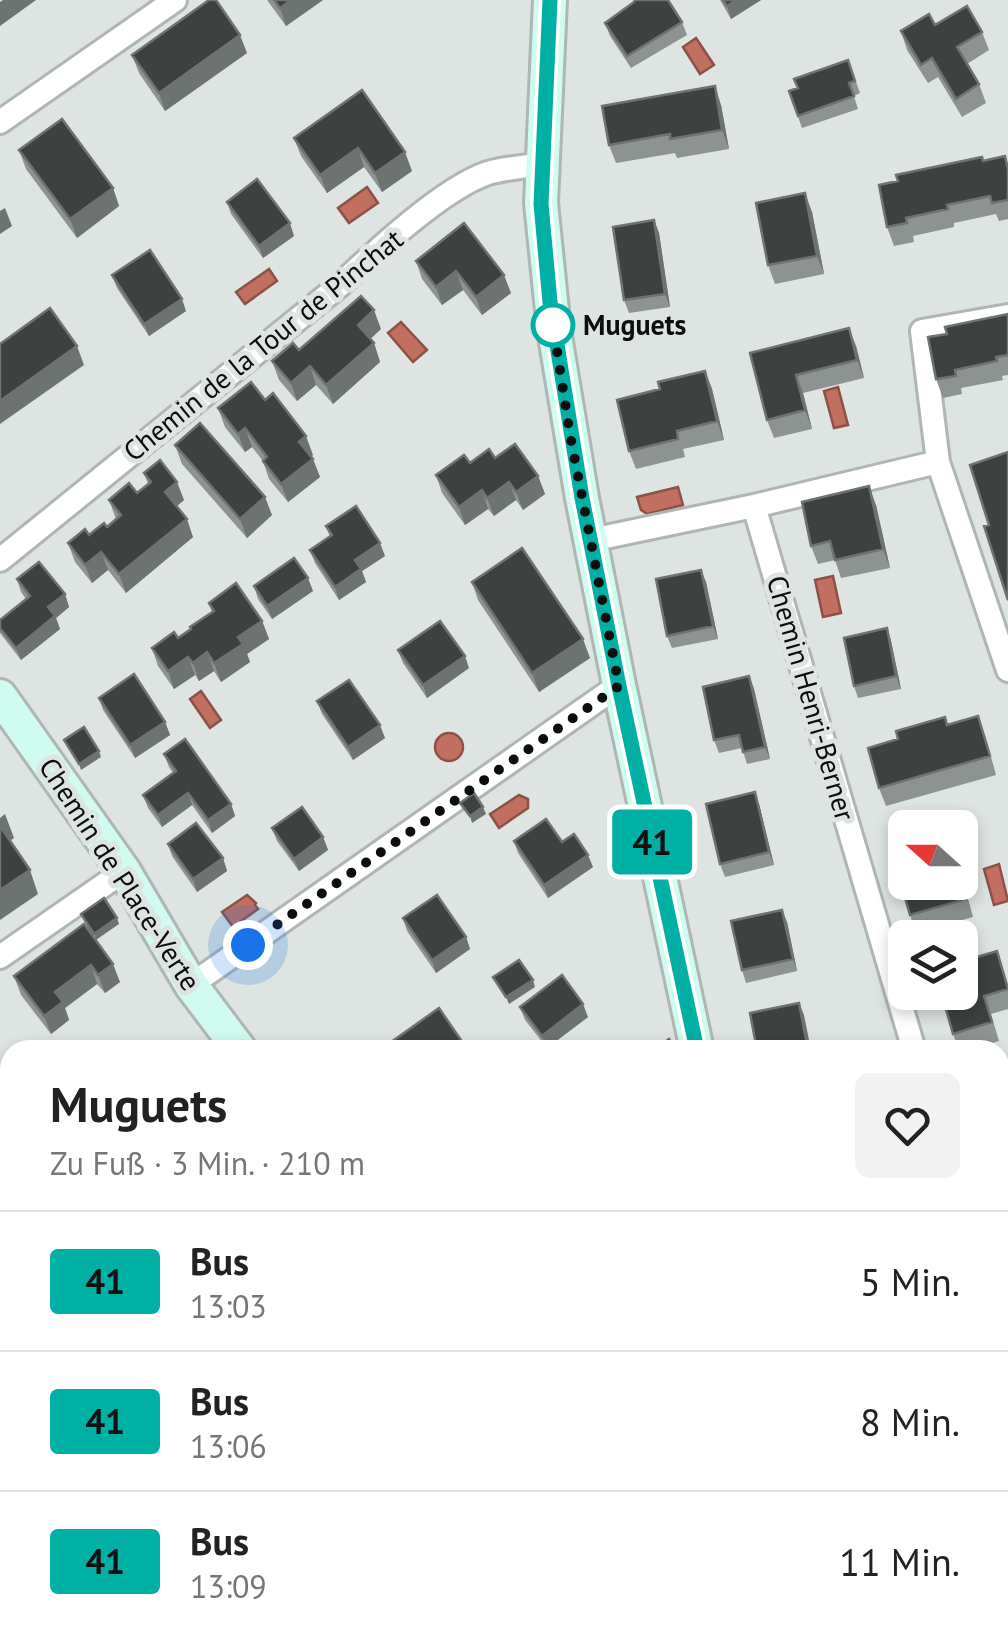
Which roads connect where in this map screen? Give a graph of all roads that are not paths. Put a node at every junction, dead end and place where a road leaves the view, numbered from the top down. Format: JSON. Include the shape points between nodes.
{"nodes":[{"id":1,"x":175,"y":0,"type":"edge"},
{"id":2,"x":550,"y":0,"type":"edge"},
{"id":3,"x":0,"y":122,"type":"edge"},
{"id":4,"x":542,"y":164,"type":"junction"},
{"id":5,"x":1008,"y":316,"type":"edge"},
{"id":6,"x":938,"y":462,"type":"junction"},
{"id":7,"x":754,"y":506,"type":"junction"},
{"id":8,"x":590,"y":540,"type":"junction"},
{"id":9,"x":0,"y":560,"type":"edge"},
{"id":10,"x":1008,"y":670,"type":"edge"},
{"id":11,"x":619,"y":686,"type":"junction"},
{"id":12,"x":0,"y":696,"type":"edge"},
{"id":13,"x":124,"y":871,"type":"junction"},
{"id":14,"x":0,"y":958,"type":"edge"},
{"id":15,"x":191,"y":985,"type":"junction"},
{"id":16,"x":232,"y":1040,"type":"edge"},
{"id":17,"x":695,"y":1040,"type":"edge"},
{"id":18,"x":911,"y":1040,"type":"edge"}],
"edges":[{"from":1,"to":3,"type":"street"},
{"from":2,"to":4,"type":"street"},
{"from":4,"to":8,"type":"street","via":[[550,302]]},
{"from":4,"to":9,"type":"street","name":"Chemin de la Tour de Pinchat","via":[[488,173],[432,206]]},
{"from":5,"to":6,"type":"street","via":[[922,331]]},
{"from":6,"to":7,"type":"street"},
{"from":6,"to":10,"type":"street"},
{"from":7,"to":8,"type":"street"},
{"from":7,"to":18,"type":"street","name":"Chemin Henri-Berner"},
{"from":8,"to":11,"type":"street"},
{"from":11,"to":15,"type":"street"},
{"from":11,"to":17,"type":"street"},
{"from":12,"to":13,"type":"street","name":"Chemin de Place-Verte"},
{"from":13,"to":14,"type":"street"},
{"from":13,"to":15,"type":"street","name":"Chemin de Place-Verte"},
{"from":15,"to":16,"type":"street","name":"Chemin de Place-Verte"}]}
